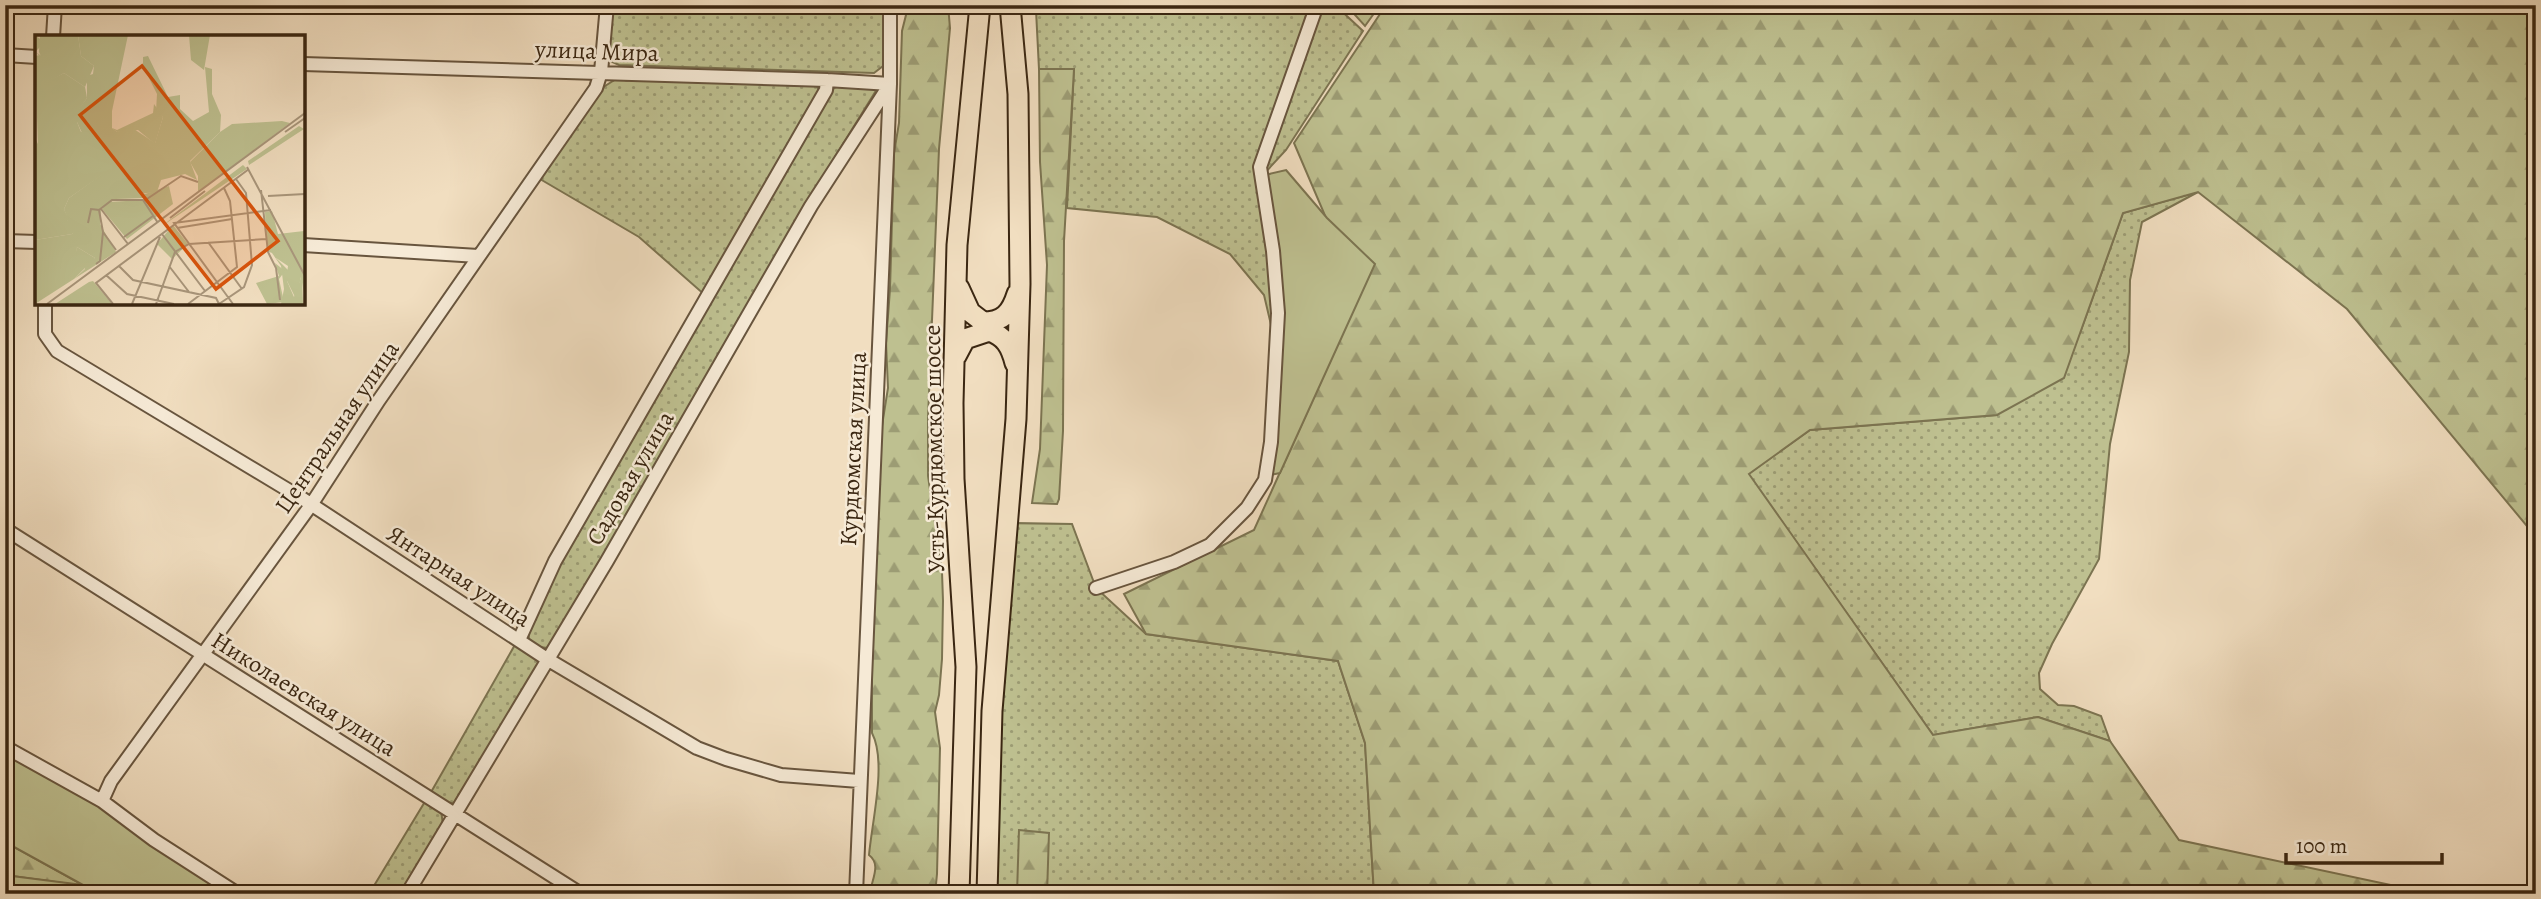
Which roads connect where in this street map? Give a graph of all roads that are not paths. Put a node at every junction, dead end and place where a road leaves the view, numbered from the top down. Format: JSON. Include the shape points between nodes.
{"nodes":[{"id":1,"x":55,"y":5,"type":"edge"},
{"id":2,"x":607,"y":5,"type":"edge"},
{"id":3,"x":890,"y":5,"type":"edge"},
{"id":4,"x":980,"y":5,"type":"edge"},
{"id":5,"x":1010,"y":5,"type":"edge"},
{"id":6,"x":1317,"y":5,"type":"edge"},
{"id":7,"x":54,"y":35,"type":"edge"},
{"id":8,"x":5,"y":55,"type":"edge"},
{"id":9,"x":35,"y":57,"type":"edge"},
{"id":10,"x":304,"y":64,"type":"edge"},
{"id":11,"x":601,"y":72,"type":"junction"},
{"id":12,"x":827,"y":80,"type":"junction"},
{"id":13,"x":890,"y":84,"type":"junction"},
{"id":14,"x":5,"y":241,"type":"edge"},
{"id":15,"x":35,"y":242,"type":"edge"},
{"id":16,"x":304,"y":245,"type":"edge"},
{"id":17,"x":478,"y":256,"type":"junction"},
{"id":18,"x":957,"y":284,"type":"junction"},
{"id":19,"x":1020,"y":284,"type":"junction"},
{"id":20,"x":45,"y":304,"type":"edge"},
{"id":21,"x":955,"y":359,"type":"junction"},
{"id":22,"x":1018,"y":370,"type":"junction"},
{"id":23,"x":311,"y":505,"type":"junction"},
{"id":24,"x":5,"y":529,"type":"edge"},
{"id":25,"x":1096,"y":588,"type":"dead end"},
{"id":26,"x":519,"y":640,"type":"junction"},
{"id":27,"x":203,"y":655,"type":"junction"},
{"id":28,"x":547,"y":659,"type":"junction"},
{"id":29,"x":5,"y":747,"type":"edge"},
{"id":30,"x":859,"y":781,"type":"junction"},
{"id":31,"x":102,"y":802,"type":"junction"},
{"id":32,"x":456,"y":813,"type":"junction"},
{"id":33,"x":238,"y":894,"type":"edge"},
{"id":34,"x":407,"y":894,"type":"edge"},
{"id":35,"x":581,"y":894,"type":"edge"},
{"id":36,"x":856,"y":894,"type":"edge"},
{"id":37,"x":959,"y":894,"type":"edge"},
{"id":38,"x":987,"y":894,"type":"edge"}],
"edges":[{"from":1,"to":7,"type":"street"},
{"from":2,"to":11,"type":"street"},
{"from":3,"to":13,"type":"street","name":"Курдюмская улица"},
{"from":4,"to":18,"type":"main road","name":"Усть-Курдюмское шоссе"},
{"from":5,"to":19,"type":"main road","via":[[1018,94]]},
{"from":6,"to":25,"type":"street","via":[[1260,167],[1278,313],[1265,480],[1247,508],[1210,545]]},
{"from":8,"to":9,"type":"street"},
{"from":10,"to":11,"type":"street","name":"улица Мира"},
{"from":11,"to":12,"type":"street","name":"улица Мира"},
{"from":11,"to":17,"type":"street","name":"Центральная улица","via":[[596,88]]},
{"from":12,"to":13,"type":"street","name":"улица Мира"},
{"from":12,"to":26,"type":"street","name":"Садовая улица","via":[[827,90],[555,561]]},
{"from":13,"to":28,"type":"street","name":"Садовая улица","via":[[811,206]]},
{"from":13,"to":30,"type":"street","name":"Курдюмская улица"},
{"from":14,"to":15,"type":"street"},
{"from":16,"to":17,"type":"street"},
{"from":17,"to":23,"type":"street","name":"Центральная улица"},
{"from":18,"to":19,"type":"main road","via":[[970,312],[983,322],[999,321],[1006,315]]},
{"from":18,"to":21,"type":"main road","name":"Усть-Курдюмское шоссе"},
{"from":19,"to":22,"type":"main road"},
{"from":20,"to":23,"type":"street","name":"Янтарная улица","via":[[46,334],[57,351]]},
{"from":21,"to":22,"type":"main road","via":[[965,340],[989,331],[1009,345]]},
{"from":21,"to":37,"type":"main road","name":"Усть-Курдюмское шоссе","via":[[954,479],[966,667]]},
{"from":22,"to":38,"type":"main road","via":[[992,711]]},
{"from":23,"to":26,"type":"street","name":"Янтарная улица"},
{"from":23,"to":27,"type":"street","name":"Центральная улица"},
{"from":24,"to":27,"type":"street","name":"Николаевская улица"},
{"from":26,"to":28,"type":"street","name":"Янтарная улица"},
{"from":27,"to":31,"type":"street","name":"Центральная улица","via":[[111,781]]},
{"from":27,"to":32,"type":"street","name":"Николаевская улица"},
{"from":28,"to":30,"type":"street","name":"Янтарная улица","via":[[697,748],[781,775]]},
{"from":28,"to":32,"type":"street","name":"Садовая улица"},
{"from":29,"to":31,"type":"street"},
{"from":30,"to":36,"type":"street","name":"Курдюмская улица"},
{"from":31,"to":33,"type":"street"},
{"from":32,"to":34,"type":"street","name":"Садовая улица"},
{"from":32,"to":35,"type":"street","name":"Николаевская улица"}]}
